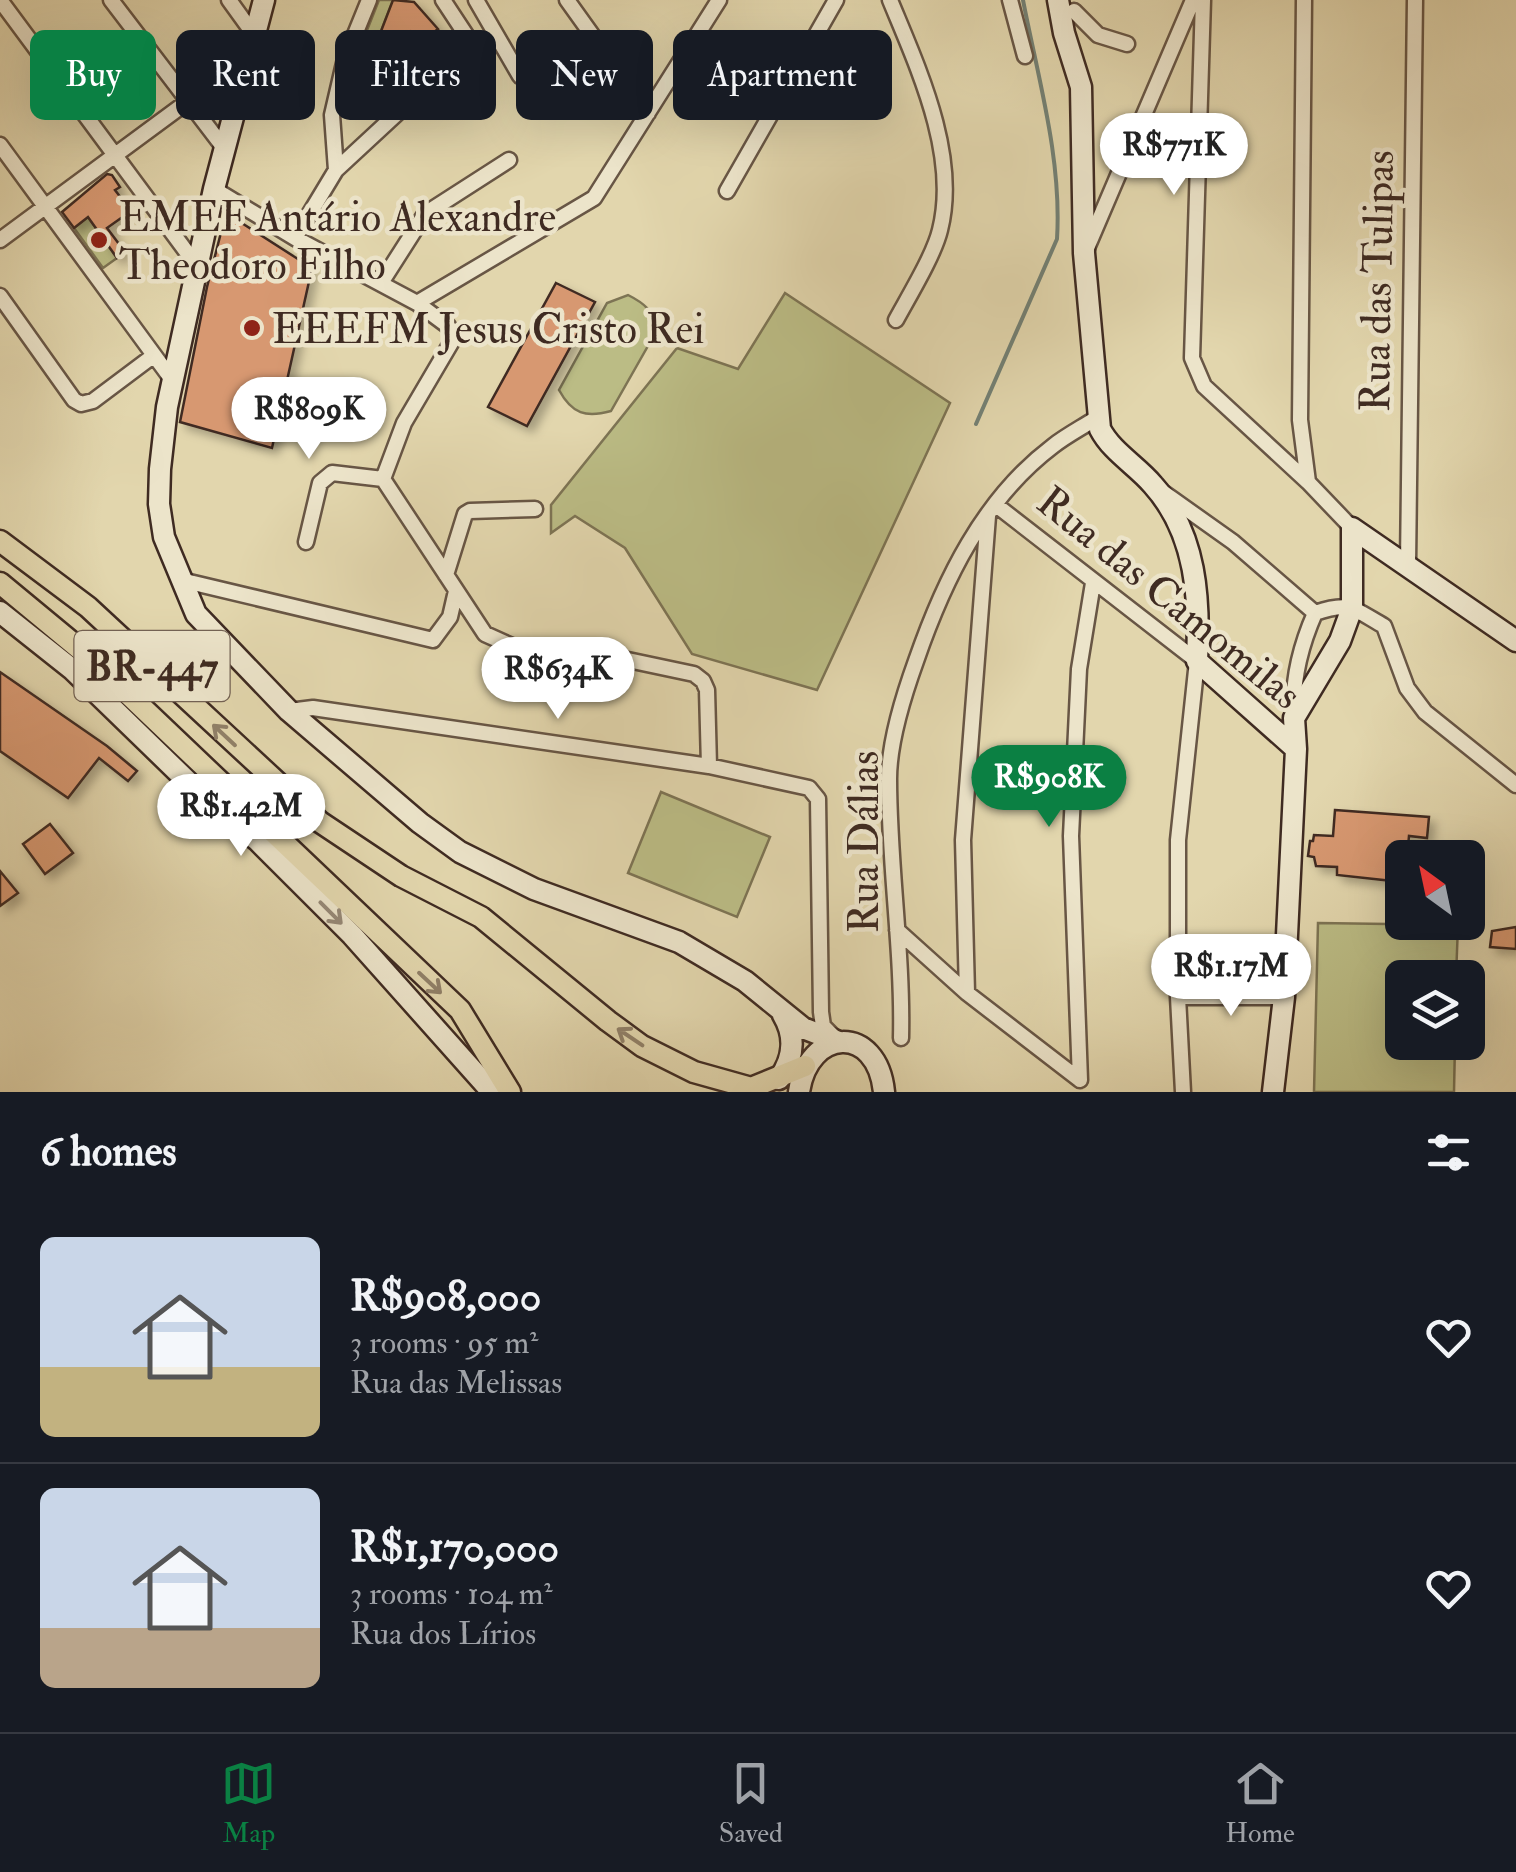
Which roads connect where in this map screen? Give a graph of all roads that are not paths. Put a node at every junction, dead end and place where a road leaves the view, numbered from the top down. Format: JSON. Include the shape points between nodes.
{"nodes":[{"id":1,"x":0,"y":0,"type":"edge"},
{"id":2,"x":112,"y":0,"type":"edge"},
{"id":3,"x":229,"y":0,"type":"edge"},
{"id":4,"x":264,"y":0,"type":"edge"},
{"id":5,"x":370,"y":0,"type":"edge"},
{"id":6,"x":476,"y":0,"type":"edge"},
{"id":7,"x":566,"y":0,"type":"edge"},
{"id":8,"x":719,"y":0,"type":"edge"},
{"id":9,"x":836,"y":0,"type":"edge"},
{"id":10,"x":890,"y":0,"type":"edge"},
{"id":11,"x":1010,"y":0,"type":"edge"},
{"id":12,"x":1193,"y":0,"type":"edge"},
{"id":13,"x":1203,"y":0,"type":"edge"},
{"id":14,"x":1304,"y":0,"type":"edge"},
{"id":15,"x":1416,"y":0,"type":"edge"},
{"id":16,"x":449,"y":2,"type":"edge"},
{"id":17,"x":1070,"y":4,"type":"edge"},
{"id":18,"x":252,"y":30,"type":"edge"},
{"id":19,"x":257,"y":30,"type":"edge"},
{"id":20,"x":464,"y":30,"type":"edge"},
{"id":21,"x":491,"y":30,"type":"edge"},
{"id":22,"x":588,"y":30,"type":"edge"},
{"id":23,"x":496,"y":39,"type":"edge"},
{"id":24,"x":1126,"y":44,"type":"dead end"},
{"id":25,"x":1024,"y":56,"type":"dead end"},
{"id":26,"x":516,"y":70,"type":"edge"},
{"id":27,"x":176,"y":87,"type":"edge"},
{"id":28,"x":653,"y":105,"type":"edge"},
{"id":29,"x":176,"y":110,"type":"edge"},
{"id":30,"x":201,"y":120,"type":"edge"},
{"id":31,"x":232,"y":120,"type":"edge"},
{"id":32,"x":390,"y":120,"type":"edge"},
{"id":33,"x":644,"y":120,"type":"edge"},
{"id":34,"x":0,"y":145,"type":"edge"},
{"id":35,"x":224,"y":148,"type":"junction"},
{"id":36,"x":116,"y":154,"type":"junction"},
{"id":37,"x":509,"y":160,"type":"dead end"},
{"id":38,"x":336,"y":170,"type":"junction"},
{"id":39,"x":214,"y":189,"type":"junction"},
{"id":40,"x":728,"y":191,"type":"dead end"},
{"id":41,"x":44,"y":206,"type":"junction"},
{"id":42,"x":295,"y":238,"type":"junction"},
{"id":43,"x":0,"y":240,"type":"edge"},
{"id":44,"x":1084,"y":253,"type":"junction"},
{"id":45,"x":198,"y":266,"type":"junction"},
{"id":46,"x":381,"y":282,"type":"junction"},
{"id":47,"x":0,"y":296,"type":"edge"},
{"id":48,"x":417,"y":303,"type":"junction"},
{"id":49,"x":896,"y":320,"type":"dead end"},
{"id":50,"x":153,"y":356,"type":"junction"},
{"id":51,"x":173,"y":381,"type":"junction"},
{"id":52,"x":1098,"y":418,"type":"junction"},
{"id":53,"x":384,"y":479,"type":"junction"},
{"id":54,"x":1308,"y":482,"type":"junction"},
{"id":55,"x":1155,"y":486,"type":"junction"},
{"id":56,"x":535,"y":509,"type":"dead end"},
{"id":57,"x":992,"y":510,"type":"junction"},
{"id":58,"x":1352,"y":528,"type":"junction"},
{"id":59,"x":0,"y":541,"type":"edge"},
{"id":60,"x":306,"y":542,"type":"dead end"},
{"id":61,"x":1408,"y":564,"type":"junction"},
{"id":62,"x":446,"y":575,"type":"junction"},
{"id":63,"x":181,"y":580,"type":"junction"},
{"id":64,"x":0,"y":583,"type":"edge"},
{"id":65,"x":1092,"y":583,"type":"junction"},
{"id":66,"x":456,"y":592,"type":"junction"},
{"id":67,"x":1352,"y":608,"type":"junction"},
{"id":68,"x":0,"y":612,"type":"edge"},
{"id":69,"x":1316,"y":613,"type":"junction"},
{"id":70,"x":1512,"y":635,"type":"edge"},
{"id":71,"x":1197,"y":662,"type":"junction"},
{"id":72,"x":289,"y":711,"type":"junction"},
{"id":73,"x":1294,"y":718,"type":"junction"},
{"id":74,"x":1296,"y":748,"type":"junction"},
{"id":75,"x":709,"y":766,"type":"junction"},
{"id":76,"x":1516,"y":785,"type":"edge"},
{"id":77,"x":897,"y":930,"type":"junction"},
{"id":78,"x":967,"y":993,"type":"junction"},
{"id":79,"x":1178,"y":996,"type":"junction"},
{"id":80,"x":1284,"y":997,"type":"junction"},
{"id":81,"x":782,"y":1013,"type":"junction"},
{"id":82,"x":901,"y":1038,"type":"dead end"},
{"id":83,"x":840,"y":1042,"type":"junction"},
{"id":84,"x":870,"y":1053,"type":"junction"},
{"id":85,"x":805,"y":1066,"type":"junction"},
{"id":86,"x":779,"y":1078,"type":"junction"},
{"id":87,"x":753,"y":1090,"type":"edge"},
{"id":88,"x":492,"y":1092,"type":"edge"},
{"id":89,"x":510,"y":1092,"type":"edge"},
{"id":90,"x":799,"y":1092,"type":"edge"},
{"id":91,"x":884,"y":1092,"type":"edge"},
{"id":92,"x":905,"y":1092,"type":"edge"},
{"id":93,"x":1183,"y":1092,"type":"edge"},
{"id":94,"x":1273,"y":1092,"type":"edge"}],
"edges":[{"from":1,"to":36,"type":"street"},
{"from":2,"to":27,"type":"street"},
{"from":3,"to":18,"type":"street"},
{"from":4,"to":19,"type":"street"},
{"from":5,"to":38,"type":"street","via":[[345,58],[332,115]]},
{"from":6,"to":21,"type":"street"},
{"from":7,"to":22,"type":"street"},
{"from":8,"to":28,"type":"street"},
{"from":9,"to":40,"type":"street"},
{"from":10,"to":49,"type":"street","via":[[945,160],[940,231]]},
{"from":11,"to":25,"type":"street"},
{"from":12,"to":44,"type":"street"},
{"from":13,"to":54,"type":"street","via":[[1192,358],[1204,386]]},
{"from":14,"to":54,"type":"street","via":[[1300,420]]},
{"from":15,"to":61,"type":"street","name":"Rua das Tulipas"},
{"from":16,"to":20,"type":"street"},
{"from":17,"to":24,"type":"street","via":[[1098,35]]},
{"from":17,"to":44,"type":"street","via":[[1064,33],[1080,86]]},
{"from":23,"to":26,"type":"street"},
{"from":29,"to":36,"type":"street"},
{"from":30,"to":35,"type":"street"},
{"from":31,"to":35,"type":"street"},
{"from":32,"to":38,"type":"street"},
{"from":33,"to":48,"type":"street","via":[[594,198]]},
{"from":34,"to":41,"type":"street"},
{"from":35,"to":39,"type":"street"},
{"from":36,"to":41,"type":"street"},
{"from":36,"to":45,"type":"street"},
{"from":37,"to":46,"type":"street","via":[[425,214]]},
{"from":38,"to":42,"type":"street"},
{"from":39,"to":42,"type":"street"},
{"from":39,"to":45,"type":"street"},
{"from":41,"to":43,"type":"street"},
{"from":41,"to":50,"type":"street"},
{"from":42,"to":46,"type":"street"},
{"from":44,"to":52,"type":"street"},
{"from":45,"to":51,"type":"street"},
{"from":46,"to":48,"type":"street"},
{"from":47,"to":50,"type":"street","via":[[81,404]]},
{"from":48,"to":53,"type":"street","via":[[448,326],[451,344],[404,423]]},
{"from":50,"to":51,"type":"street"},
{"from":51,"to":63,"type":"street","via":[[159,504]]},
{"from":52,"to":55,"type":"street","via":[[1105,440]]},
{"from":52,"to":57,"type":"street","name":"Rua Dálias","via":[[1025,470]]},
{"from":53,"to":60,"type":"street","via":[[325,476]]},
{"from":53,"to":62,"type":"street"},
{"from":54,"to":58,"type":"street"},
{"from":55,"to":69,"type":"street"},
{"from":55,"to":71,"type":"street","via":[[1182,532],[1196,579]]},
{"from":56,"to":62,"type":"street","via":[[465,514]]},
{"from":57,"to":65,"type":"street","name":"Rua das Camomilas"},
{"from":57,"to":77,"type":"street","name":"Rua Dálias","via":[[954,564],[929,622],[897,731],[889,776]]},
{"from":57,"to":78,"type":"street","via":[[963,840]]},
{"from":58,"to":61,"type":"street"},
{"from":58,"to":67,"type":"street"},
{"from":87,"to":59,"type":"main road","number":"BR-447","one_way":true,"via":[[694,1072],[642,1046],[481,918],[373,859],[295,802],[123,638]]},
{"from":61,"to":70,"type":"street"},
{"from":62,"to":66,"type":"street"},
{"from":63,"to":66,"type":"street","via":[[433,640],[450,617]]},
{"from":63,"to":72,"type":"street","via":[[196,614]]},
{"from":64,"to":89,"type":"main road","number":"BR-447","one_way":true,"via":[[87,655],[460,1010]]},
{"from":65,"to":71,"type":"street","name":"Rua das Camomilas"},
{"from":65,"to":78,"type":"street","via":[[1079,669],[1071,836],[1080,1080]]},
{"from":66,"to":75,"type":"street","via":[[475,623],[500,642],[694,674],[708,690]]},
{"from":67,"to":69,"type":"street"},
{"from":67,"to":73,"type":"street"},
{"from":67,"to":76,"type":"street","via":[[1384,626],[1407,688],[1425,712]]},
{"from":68,"to":88,"type":"street","one_way":true,"via":[[73,670],[257,840]]},
{"from":69,"to":73,"type":"street","via":[[1293,684]]},
{"from":71,"to":74,"type":"street","name":"Rua das Camomilas"},
{"from":71,"to":79,"type":"street","via":[[1178,840]]},
{"from":72,"to":75,"type":"street","via":[[313,708]]},
{"from":72,"to":81,"type":"street","via":[[460,852],[534,889],[679,942],[745,980]]},
{"from":73,"to":74,"type":"street"},
{"from":74,"to":80,"type":"street"},
{"from":75,"to":83,"type":"street","via":[[816,792],[822,1012],[824,1026]]},
{"from":77,"to":78,"type":"street"},
{"from":77,"to":82,"type":"street","name":"Rua Dálias"},
{"from":79,"to":80,"type":"street"},
{"from":79,"to":93,"type":"street"},
{"from":80,"to":94,"type":"street"},
{"from":81,"to":83,"type":"street"},
{"from":81,"to":86,"type":"street","via":[[792,1048]]},
{"from":83,"to":84,"type":"street"},
{"from":83,"to":85,"type":"street"},
{"from":84,"to":91,"type":"street"},
{"from":84,"to":92,"type":"street"},
{"from":85,"to":86,"type":"main road"},
{"from":85,"to":90,"type":"street"},
{"from":86,"to":87,"type":"main road"}]}
